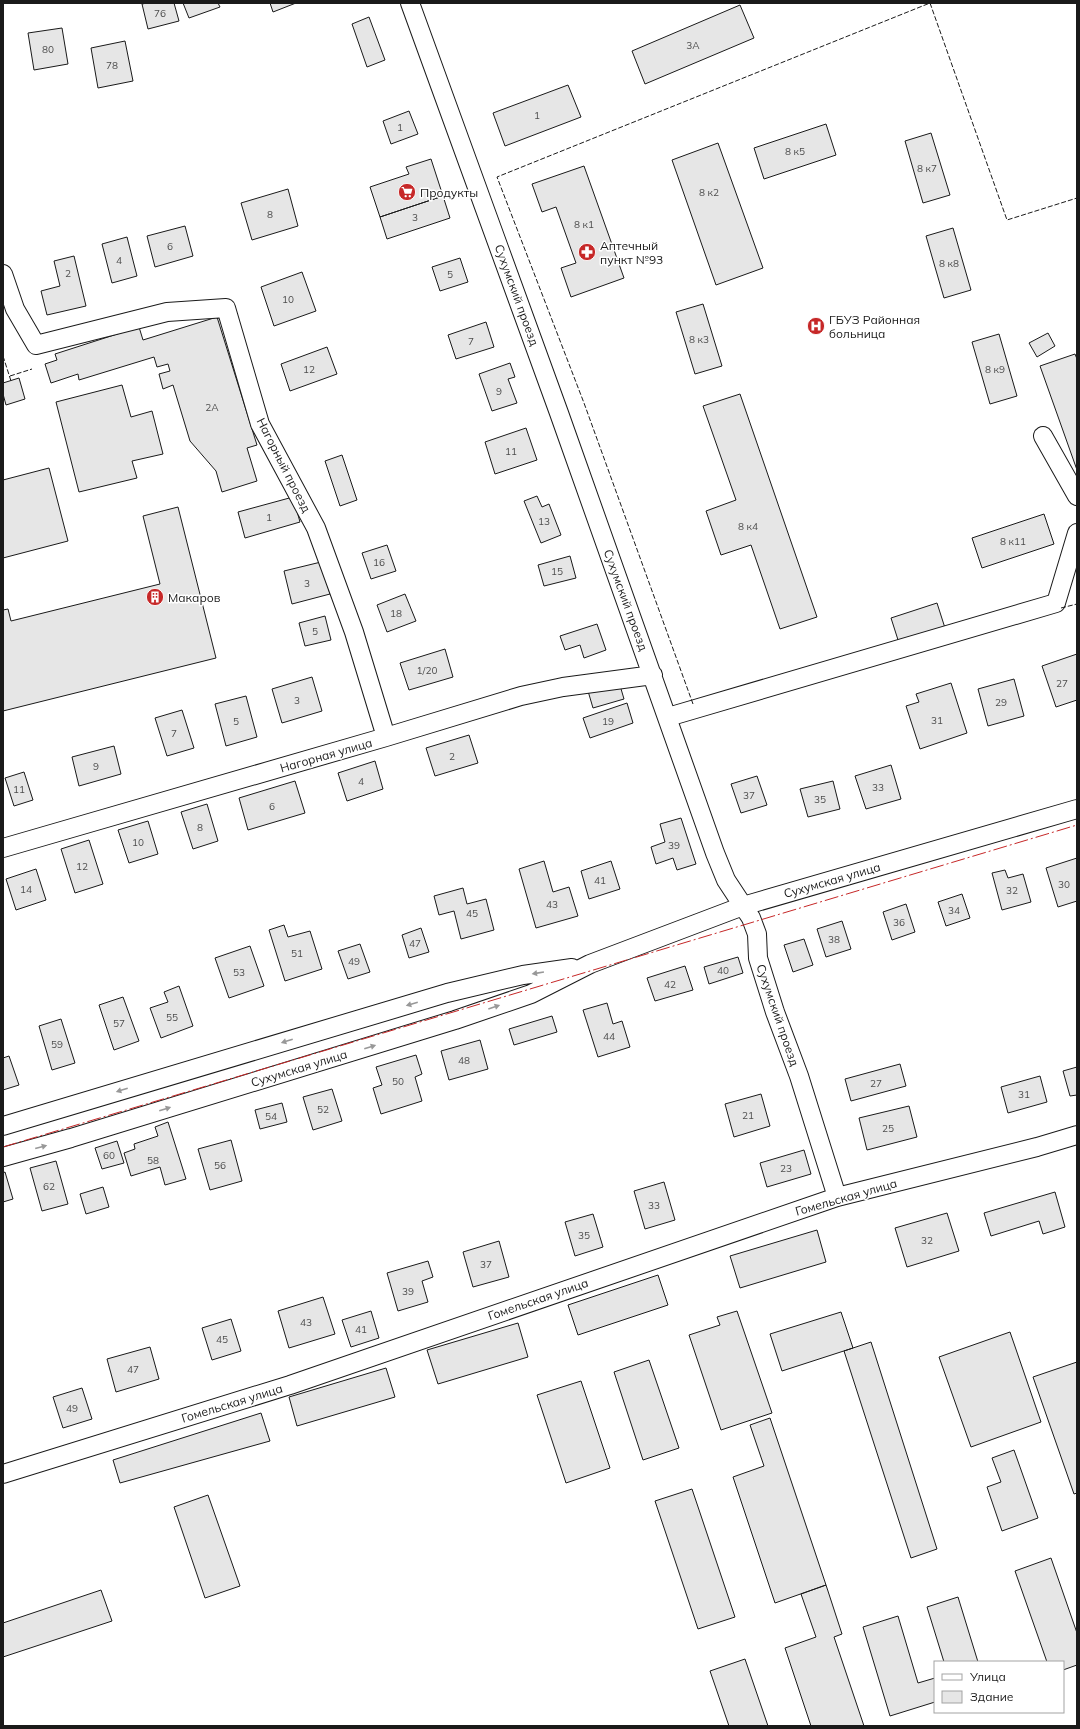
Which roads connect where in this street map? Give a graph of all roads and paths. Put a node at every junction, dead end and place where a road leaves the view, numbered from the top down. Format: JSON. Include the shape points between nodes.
{"nodes":[{"id":1,"x":410,"y":3,"type":"edge"},
{"id":2,"x":3,"y":274,"type":"edge"},
{"id":3,"x":1043,"y":436,"type":"dead end"},
{"id":4,"x":1077,"y":496,"type":"edge"},
{"id":5,"x":1077,"y":533,"type":"edge"},
{"id":6,"x":653,"y":675,"type":"junction"},
{"id":7,"x":668,"y":717,"type":"junction"},
{"id":8,"x":386,"y":738,"type":"junction"},
{"id":9,"x":1077,"y":809,"type":"edge"},
{"id":10,"x":3,"y":848,"type":"edge"},
{"id":11,"x":743,"y":906,"type":"junction"},
{"id":12,"x":590,"y":964,"type":"junction"},
{"id":13,"x":3,"y":1126,"type":"edge"},
{"id":14,"x":1077,"y":1135,"type":"edge"},
{"id":15,"x":3,"y":1157,"type":"edge"},
{"id":16,"x":837,"y":1196,"type":"junction"},
{"id":17,"x":3,"y":1474,"type":"edge"}],
"edges":[{"from":1,"to":6,"type":"street","name":"Сухумский проезд","via":[[478,185]]},
{"from":2,"to":8,"type":"street","name":"Нагорный проезд","via":[[15,310],[36,345],[167,312],[226,308],[260,424],[316,528],[354,632]]},
{"from":3,"to":4,"type":"street"},
{"from":5,"to":7,"type":"street","via":[[1056,603]]},
{"from":6,"to":7,"type":"street","name":"Сухумский проезд"},
{"from":6,"to":8,"type":"street","name":"Нагорная улица","via":[[563,687],[521,696]]},
{"from":7,"to":11,"type":"street","name":"Сухумский проезд","via":[[715,853],[726,880]]},
{"from":8,"to":10,"type":"street","name":"Нагорная улица"},
{"from":9,"to":11,"type":"street","name":"Сухумская улица"},
{"from":11,"to":12,"type":"street","name":"Сухумская улица"},
{"from":11,"to":16,"type":"street","name":"Сухумский проезд","via":[[758,934],[758,958]]},
{"from":12,"to":13,"type":"street","name":"Сухумская улица","one_way":true,"via":[[448,993]]},
{"from":15,"to":12,"type":"street","name":"Сухумская улица","one_way":true,"via":[[455,1020],[531,994]]},
{"from":14,"to":16,"type":"street","name":"Гомельская улица","via":[[1038,1147]]},
{"from":16,"to":17,"type":"street","name":"Гомельская улица","via":[[290,1385]]}]}
